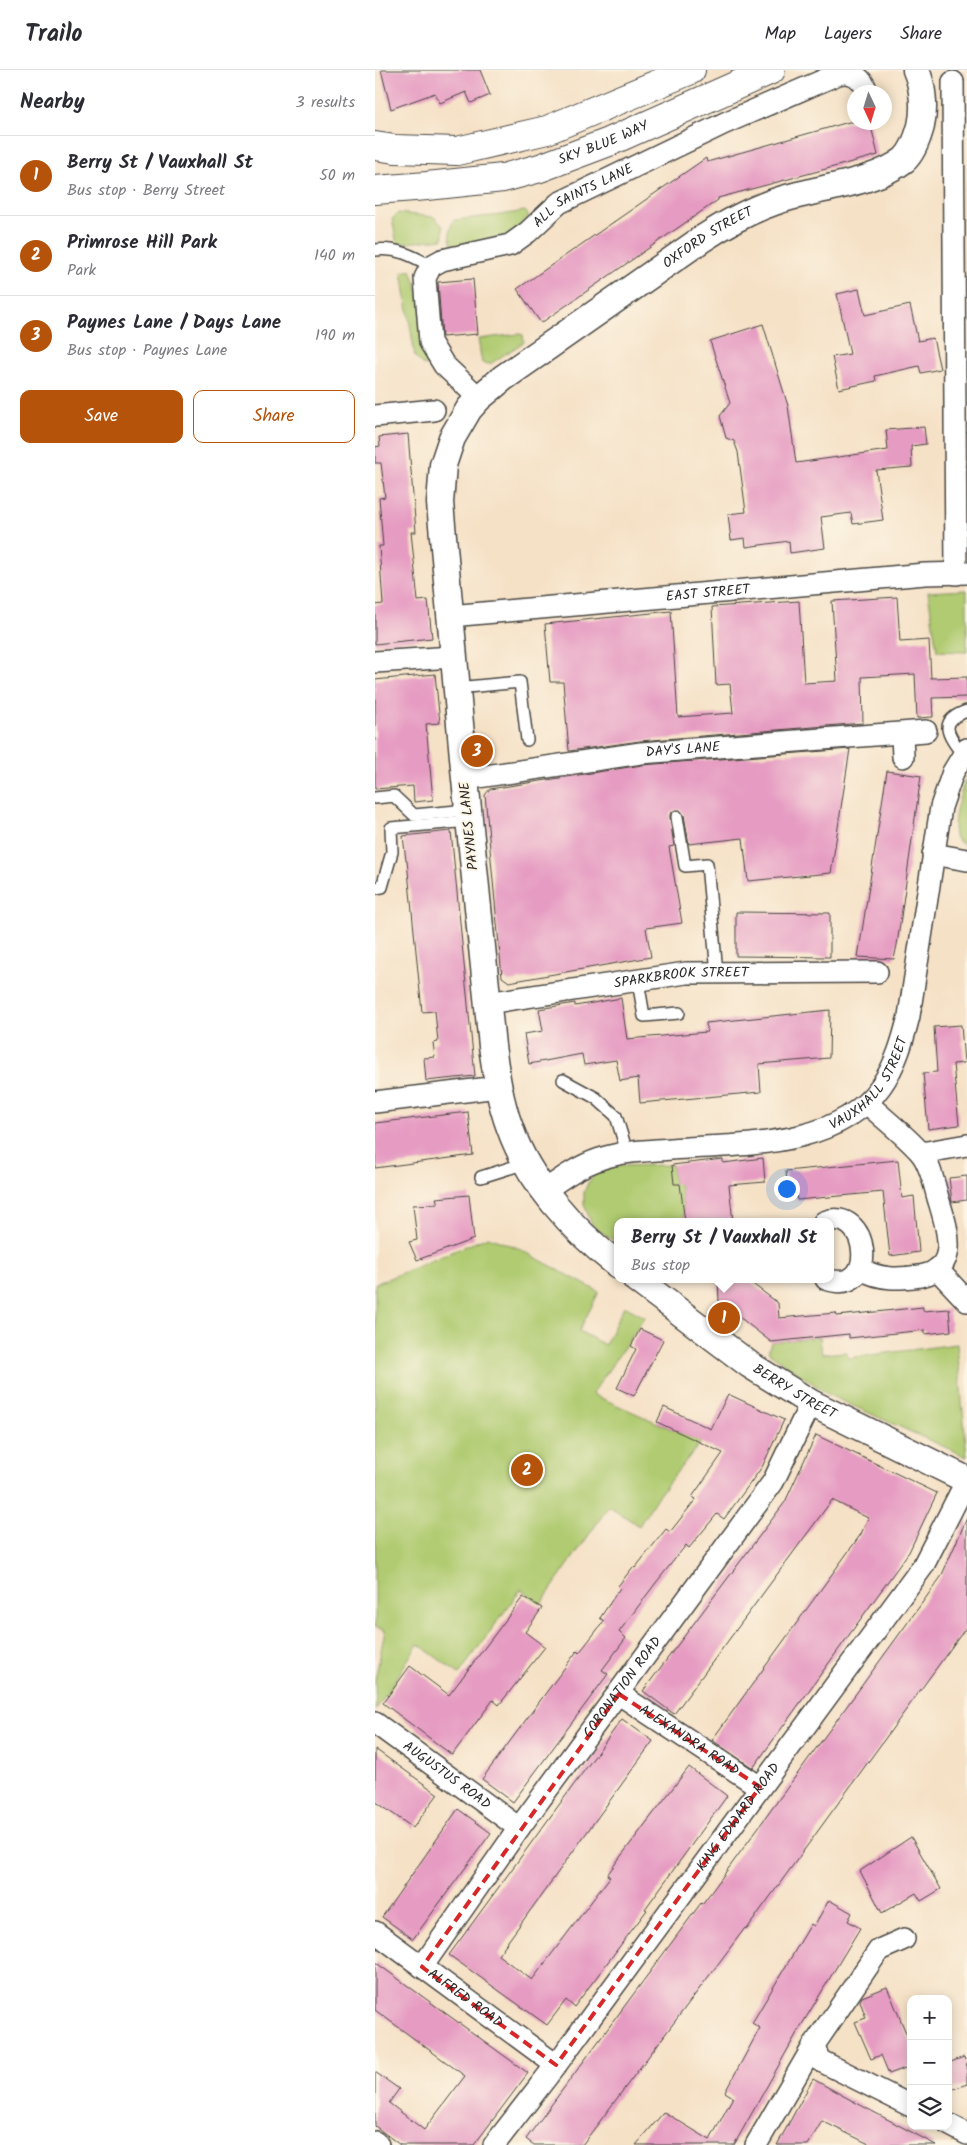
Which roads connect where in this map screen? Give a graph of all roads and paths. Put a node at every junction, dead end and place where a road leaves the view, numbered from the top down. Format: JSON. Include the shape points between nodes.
{"nodes":[{"id":1,"x":691,"y":70,"type":"edge"},
{"id":2,"x":771,"y":70,"type":"edge"},
{"id":3,"x":915,"y":70,"type":"edge"},
{"id":4,"x":864,"y":85,"type":"edge"},
{"id":5,"x":957,"y":93,"type":"edge"},
{"id":6,"x":375,"y":146,"type":"edge"},
{"id":7,"x":375,"y":176,"type":"edge"},
{"id":8,"x":427,"y":186,"type":"junction"},
{"id":9,"x":375,"y":190,"type":"edge"},
{"id":10,"x":375,"y":250,"type":"edge"},
{"id":11,"x":431,"y":266,"type":"junction"},
{"id":12,"x":961,"y":367,"type":"edge"},
{"id":13,"x":479,"y":398,"type":"junction"},
{"id":14,"x":435,"y":410,"type":"dead end"},
{"id":15,"x":375,"y":416,"type":"edge"},
{"id":16,"x":462,"y":420,"type":"joint"},
{"id":17,"x":962,"y":573,"type":"edge"},
{"id":18,"x":450,"y":616,"type":"junction"},
{"id":19,"x":453,"y":657,"type":"junction"},
{"id":20,"x":375,"y":662,"type":"edge"},
{"id":21,"x":456,"y":688,"type":"junction"},
{"id":22,"x":967,"y":711,"type":"edge"},
{"id":23,"x":926,"y":730,"type":"dead end"},
{"id":24,"x":902,"y":734,"type":"junction"},
{"id":25,"x":527,"y":740,"type":"dead end"},
{"id":26,"x":965,"y":752,"type":"edge"},
{"id":27,"x":903,"y":757,"type":"dead end"},
{"id":28,"x":465,"y":779,"type":"junction"},
{"id":29,"x":375,"y":798,"type":"edge"},
{"id":30,"x":468,"y":816,"type":"junction"},
{"id":31,"x":677,"y":817,"type":"dead end"},
{"id":32,"x":933,"y":854,"type":"junction"},
{"id":33,"x":967,"y":860,"type":"edge"},
{"id":34,"x":375,"y":888,"type":"edge"},
{"id":35,"x":877,"y":972,"type":"dead end"},
{"id":36,"x":717,"y":973,"type":"junction"},
{"id":37,"x":638,"y":981,"type":"junction"},
{"id":38,"x":487,"y":1003,"type":"junction"},
{"id":39,"x":679,"y":1013,"type":"dead end"},
{"id":40,"x":563,"y":1080,"type":"dead end"},
{"id":41,"x":498,"y":1087,"type":"junction"},
{"id":42,"x":375,"y":1102,"type":"edge"},
{"id":43,"x":867,"y":1103,"type":"junction"},
{"id":44,"x":967,"y":1145,"type":"edge"},
{"id":45,"x":627,"y":1152,"type":"junction"},
{"id":46,"x":921,"y":1153,"type":"junction"},
{"id":47,"x":526,"y":1163,"type":"junction"},
{"id":48,"x":481,"y":1177,"type":"dead end"},
{"id":49,"x":544,"y":1191,"type":"junction"},
{"id":50,"x":834,"y":1221,"type":"edge"},
{"id":51,"x":614,"y":1261,"type":"edge"},
{"id":52,"x":861,"y":1269,"type":"junction"},
{"id":53,"x":937,"y":1269,"type":"junction"},
{"id":54,"x":834,"y":1281,"type":"edge"},
{"id":55,"x":641,"y":1283,"type":"edge"},
{"id":56,"x":967,"y":1301,"type":"edge"},
{"id":57,"x":811,"y":1403,"type":"junction"},
{"id":58,"x":967,"y":1480,"type":"edge"},
{"id":59,"x":619,"y":1694,"type":"junction"},
{"id":60,"x":375,"y":1723,"type":"edge"},
{"id":61,"x":760,"y":1787,"type":"junction"},
{"id":62,"x":519,"y":1828,"type":"junction"},
{"id":63,"x":375,"y":1932,"type":"edge"},
{"id":64,"x":904,"y":1939,"type":"dead end"},
{"id":65,"x":422,"y":1967,"type":"junction"},
{"id":66,"x":813,"y":2045,"type":"junction"},
{"id":67,"x":556,"y":2065,"type":"junction"},
{"id":68,"x":907,"y":2104,"type":"edge"},
{"id":69,"x":952,"y":2126,"type":"edge"},
{"id":70,"x":967,"y":2134,"type":"edge"},
{"id":71,"x":375,"y":2142,"type":"edge"},
{"id":72,"x":379,"y":2145,"type":"edge"},
{"id":73,"x":494,"y":2145,"type":"edge"},
{"id":74,"x":756,"y":2145,"type":"edge"}],
"edges":[{"from":1,"to":6,"type":"highway","via":[[547,130],[457,151]]},
{"from":2,"to":8,"type":"highway","name":"SKY BLUE WAY","via":[[609,142],[540,168],[503,178]]},
{"from":3,"to":13,"type":"street","name":"OXFORD STREET","via":[[920,79],[923,116],[918,138],[905,158],[884,172],[774,202],[736,218],[503,378]]},
{"from":4,"to":11,"type":"street","name":"ALL SAINTS LANE","via":[[851,73],[838,74],[725,123],[559,203],[510,244],[442,260]]},
{"from":5,"to":12,"type":"street"},
{"from":7,"to":8,"type":"highway"},
{"from":8,"to":9,"type":"highway","name":"SKY BLUE WAY"},
{"from":10,"to":11,"type":"lane","via":[[407,252]]},
{"from":11,"to":13,"type":"street","via":[[425,278],[430,342],[444,365]]},
{"from":12,"to":17,"type":"street"},
{"from":13,"to":16,"type":"street","name":"OXFORD STREET"},
{"from":14,"to":15,"type":"street"},
{"from":16,"to":18,"type":"street","name":"PAYNES LANE","via":[[446,453],[441,485]]},
{"from":17,"to":18,"type":"street","name":"EAST STREET"},
{"from":18,"to":19,"type":"street","name":"PAYNES LANE"},
{"from":19,"to":20,"type":"street"},
{"from":19,"to":21,"type":"street","name":"PAYNES LANE"},
{"from":21,"to":25,"type":"lane","via":[[520,682]]},
{"from":21,"to":28,"type":"street","name":"PAYNES LANE"},
{"from":22,"to":26,"type":"lane","via":[[954,715],[948,727],[952,740]]},
{"from":23,"to":24,"type":"street","name":"DAY'S LANE"},
{"from":24,"to":27,"type":"street"},
{"from":24,"to":28,"type":"street","name":"DAY'S LANE","via":[[641,753]]},
{"from":26,"to":32,"type":"street","name":"VAUXHALL STREET","via":[[945,790]]},
{"from":28,"to":30,"type":"street","name":"PAYNES LANE"},
{"from":29,"to":30,"type":"lane","via":[[394,796],[415,816]]},
{"from":30,"to":34,"type":"lane","via":[[391,828],[393,852],[382,887]]},
{"from":30,"to":38,"type":"street","name":"PAYNES LANE"},
{"from":31,"to":36,"type":"lane","via":[[685,866],[707,864]]},
{"from":32,"to":33,"type":"street"},
{"from":32,"to":43,"type":"street","name":"VAUXHALL STREET","via":[[903,1042],[881,1086]]},
{"from":35,"to":36,"type":"street","name":"SPARKBROOK STREET"},
{"from":36,"to":37,"type":"street","name":"SPARKBROOK STREET"},
{"from":37,"to":38,"type":"street","name":"SPARKBROOK STREET"},
{"from":37,"to":39,"type":"lane","via":[[644,1016]]},
{"from":38,"to":41,"type":"street","name":"PAYNES LANE"},
{"from":40,"to":45,"type":"lane","via":[[596,1098],[616,1116]]},
{"from":41,"to":42,"type":"street"},
{"from":41,"to":47,"type":"street","via":[[510,1129]]},
{"from":43,"to":45,"type":"street","name":"VAUXHALL STREET","via":[[826,1128],[798,1136],[765,1142]]},
{"from":43,"to":46,"type":"street"},
{"from":44,"to":46,"type":"street"},
{"from":45,"to":49,"type":"street","name":"VAUXHALL STREET","via":[[575,1168]]},
{"from":46,"to":53,"type":"street","via":[[934,1181],[949,1233],[947,1254]]},
{"from":47,"to":48,"type":"lane"},
{"from":47,"to":49,"type":"street"},
{"from":49,"to":51,"type":"street","via":[[577,1228]]},
{"from":50,"to":52,"type":"street","via":[[856,1229],[863,1252]]},
{"from":52,"to":53,"type":"street","via":[[872,1276],[899,1278],[924,1275]]},
{"from":52,"to":54,"type":"street","via":[[852,1278]]},
{"from":53,"to":56,"type":"street"},
{"from":55,"to":57,"type":"street","name":"BERRY STREET","via":[[750,1365]]},
{"from":57,"to":58,"type":"street","name":"BERRY STREET"},
{"from":57,"to":59,"type":"street","name":"CORONATION ROAD","via":[[773,1482]]},
{"from":58,"to":61,"type":"street","name":"KING EDWARD ROAD","via":[[923,1566]]},
{"from":59,"to":61,"type":"street","name":"ALEXANDRA ROAD"},
{"from":59,"to":62,"type":"street","name":"CORONATION ROAD"},
{"from":60,"to":62,"type":"street","name":"AUGUSTUS ROAD"},
{"from":61,"to":67,"type":"street","name":"KING EDWARD ROAD"},
{"from":62,"to":65,"type":"street","name":"CORONATION ROAD"},
{"from":63,"to":65,"type":"street","name":"ALFRED ROAD"},
{"from":64,"to":66,"type":"street","via":[[879,1950]]},
{"from":65,"to":67,"type":"street","name":"ALFRED ROAD"},
{"from":66,"to":68,"type":"street","via":[[819,2060]]},
{"from":66,"to":74,"type":"street"},
{"from":67,"to":73,"type":"street","name":"KING EDWARD ROAD"},
{"from":69,"to":70,"type":"street"},
{"from":71,"to":72,"type":"street"}]}
